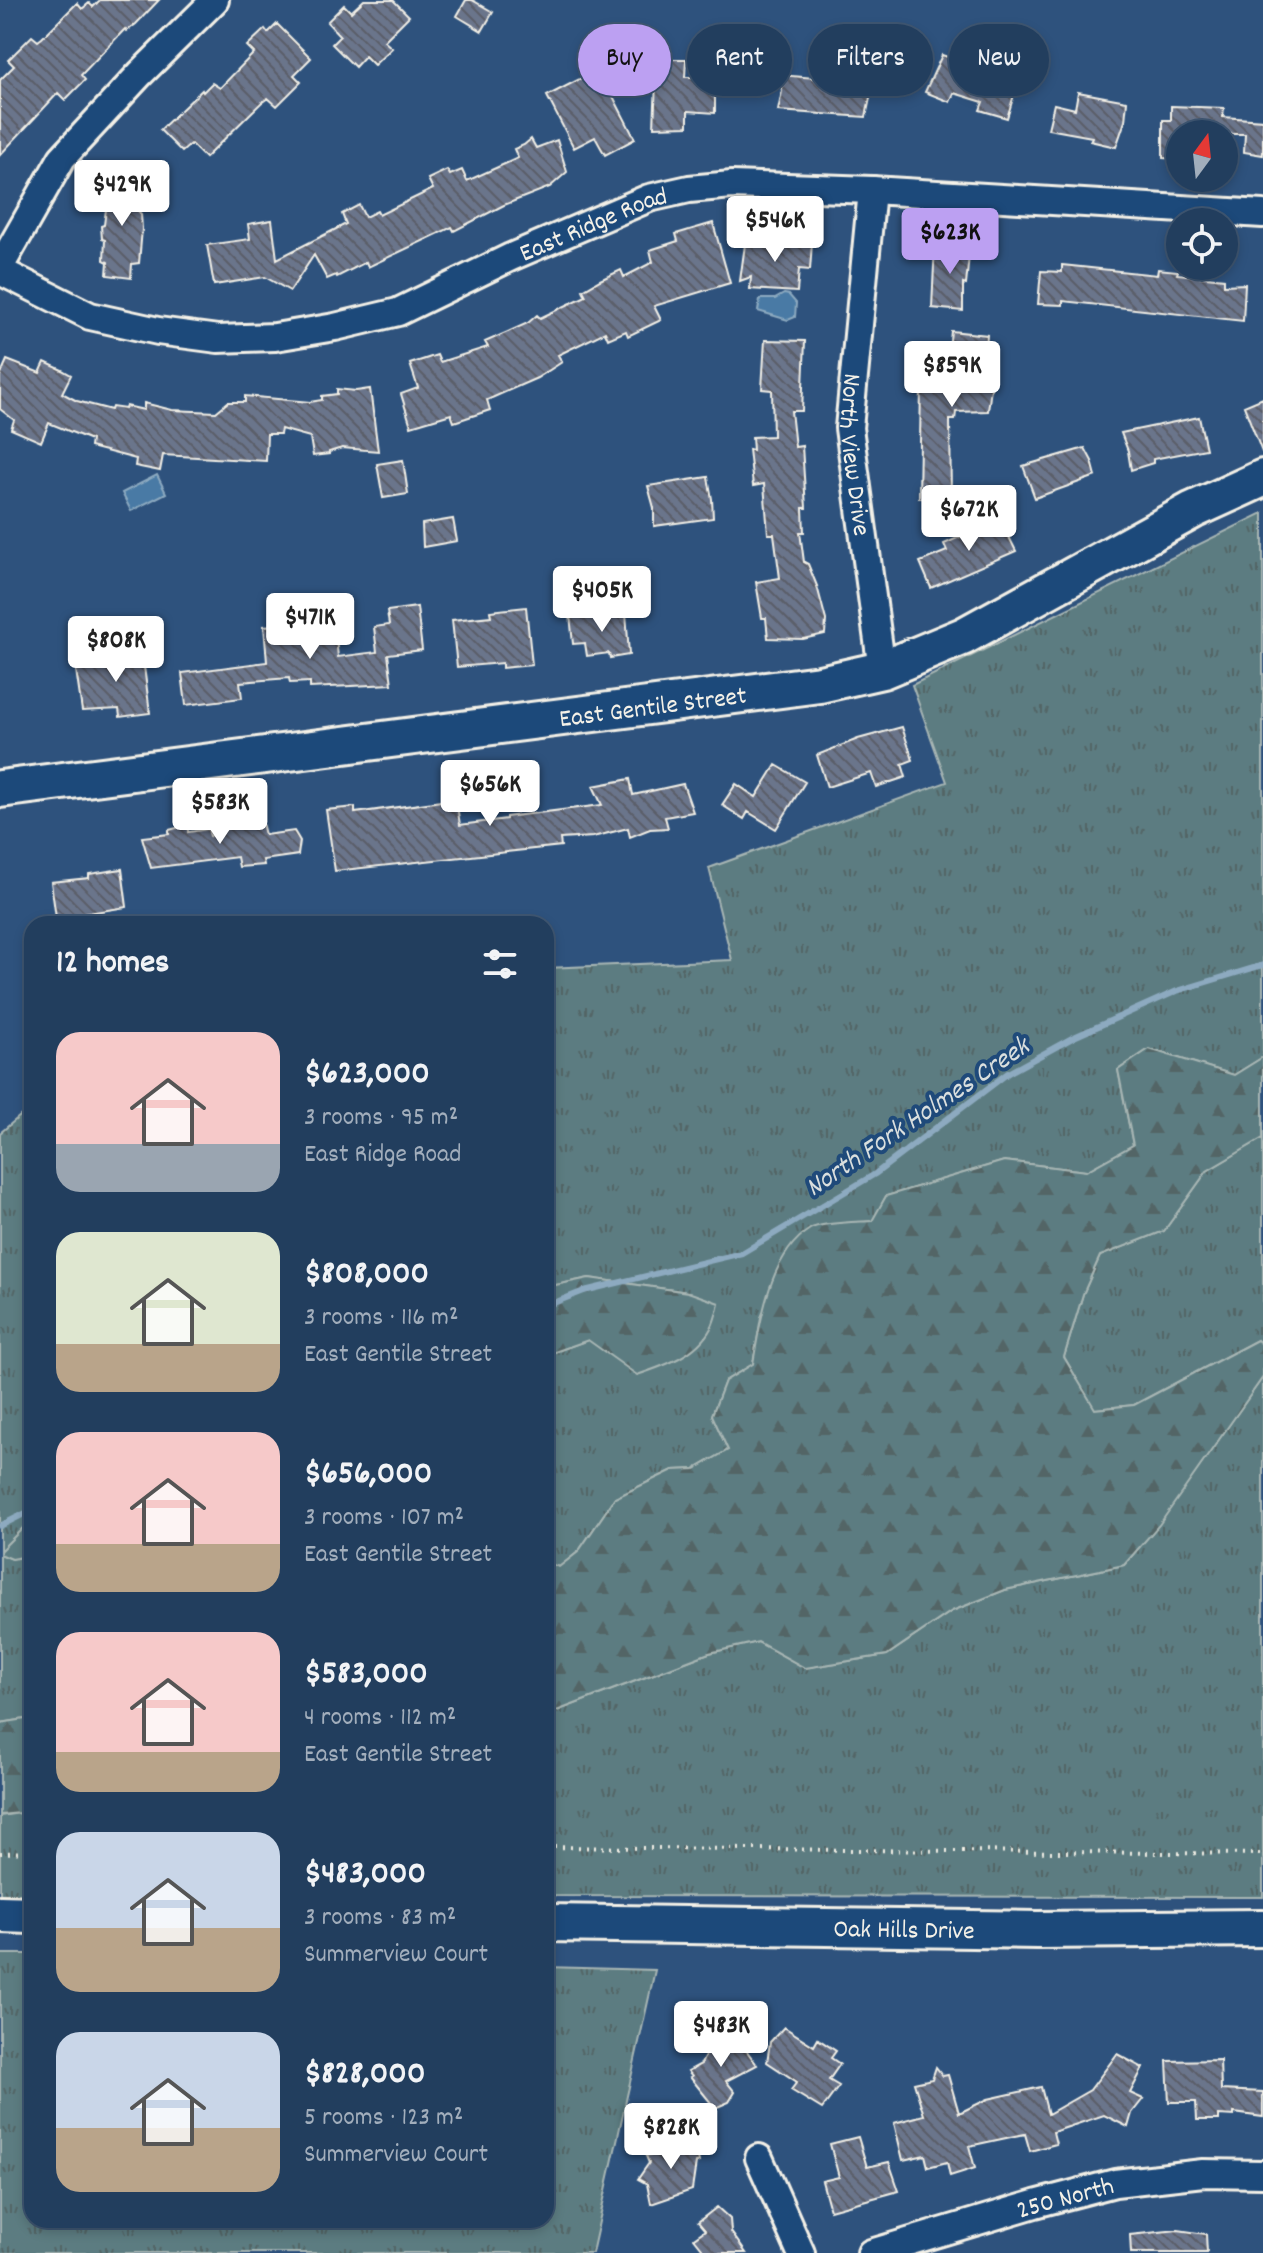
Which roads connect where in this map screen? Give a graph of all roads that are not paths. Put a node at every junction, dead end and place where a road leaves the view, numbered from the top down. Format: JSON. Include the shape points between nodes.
{"nodes":[{"id":1,"x":215,"y":0,"type":"edge"},
{"id":2,"x":872,"y":190,"type":"junction"},
{"id":3,"x":1263,"y":214,"type":"edge"},
{"id":4,"x":0,"y":269,"type":"edge"},
{"id":5,"x":1263,"y":478,"type":"edge"},
{"id":6,"x":882,"y":670,"type":"junction"},
{"id":7,"x":0,"y":789,"type":"edge"},
{"id":8,"x":0,"y":1914,"type":"edge"},
{"id":9,"x":24,"y":1915,"type":"edge"},
{"id":10,"x":554,"y":1923,"type":"edge"},
{"id":11,"x":1263,"y":1928,"type":"edge"},
{"id":12,"x":759,"y":2158,"type":"dead end"},
{"id":13,"x":1263,"y":2174,"type":"edge"},
{"id":14,"x":801,"y":2253,"type":"edge"},
{"id":15,"x":871,"y":2253,"type":"edge"}],
"edges":[{"from":1,"to":4,"type":"street","via":[[62,158]]},
{"from":2,"to":3,"type":"street","name":"East Ridge Road"},
{"from":2,"to":4,"type":"street","name":"East Ridge Road","via":[[732,185],[649,198],[398,312],[275,337],[218,339],[90,316]]},
{"from":2,"to":6,"type":"street","name":"North View Drive","via":[[849,428]]},
{"from":5,"to":6,"type":"street","name":"East Gentile Street","via":[[1193,510],[964,636]]},
{"from":6,"to":7,"type":"street","name":"East Gentile Street","via":[[820,684]]},
{"from":8,"to":9,"type":"street"},
{"from":10,"to":11,"type":"street","name":"Oak Hills Drive"},
{"from":12,"to":14,"type":"street"},
{"from":13,"to":15,"type":"street","name":"250 North","via":[[1203,2173],[1115,2183]]}]}
